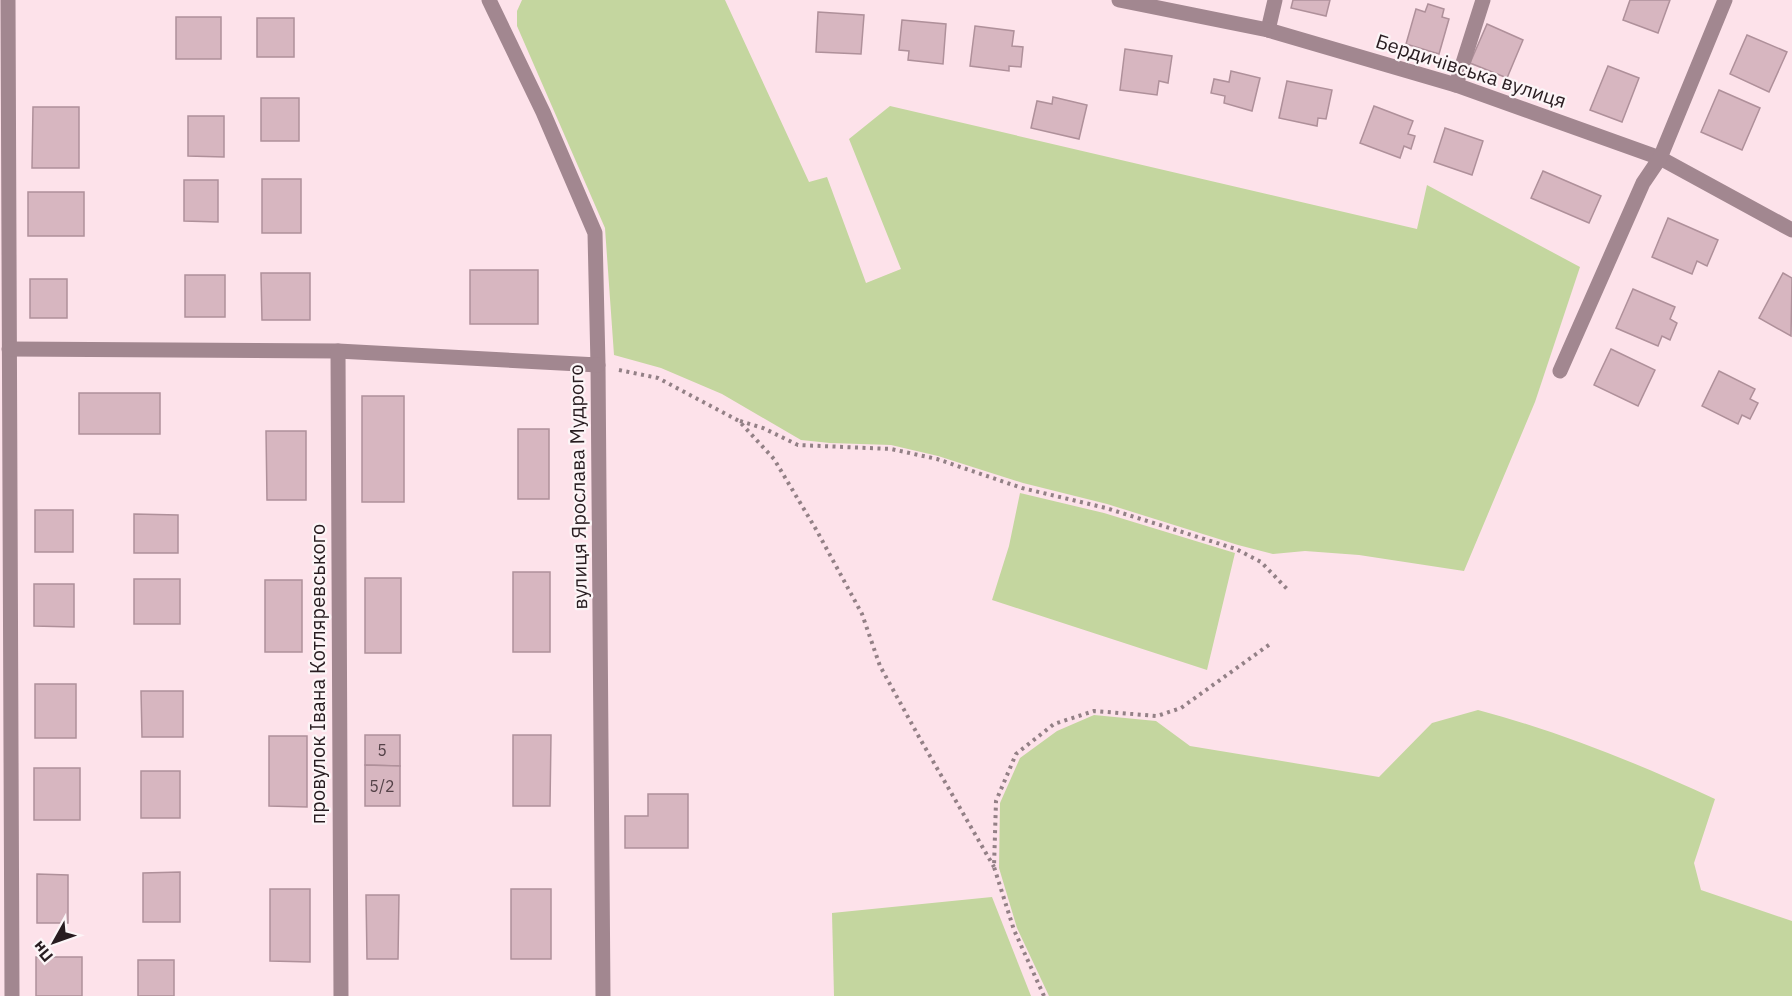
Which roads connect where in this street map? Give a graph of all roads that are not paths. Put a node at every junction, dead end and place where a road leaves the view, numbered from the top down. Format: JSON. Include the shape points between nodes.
{"nodes":[{"id":1,"x":8,"y":0,"type":"edge"},
{"id":2,"x":489,"y":0,"type":"edge"},
{"id":3,"x":1119,"y":0,"type":"edge"},
{"id":4,"x":1275,"y":0,"type":"edge"},
{"id":5,"x":1483,"y":0,"type":"edge"},
{"id":6,"x":1725,"y":0,"type":"edge"},
{"id":7,"x":1268,"y":30,"type":"junction"},
{"id":8,"x":1456,"y":85,"type":"junction"},
{"id":9,"x":1660,"y":158,"type":"junction"},
{"id":10,"x":1792,"y":230,"type":"edge"},
{"id":11,"x":9,"y":349,"type":"junction"},
{"id":12,"x":338,"y":351,"type":"junction"},
{"id":13,"x":598,"y":365,"type":"junction"},
{"id":14,"x":1560,"y":371,"type":"dead end"},
{"id":15,"x":12,"y":996,"type":"edge"},
{"id":16,"x":341,"y":996,"type":"edge"},
{"id":17,"x":603,"y":996,"type":"edge"}],
"edges":[{"from":1,"to":11,"type":"street"},
{"from":2,"to":13,"type":"street","name":"вулиця Ярослава Мудрого","via":[[595,233]]},
{"from":3,"to":7,"type":"street","name":"Бердичівська вулиця"},
{"from":4,"to":7,"type":"street"},
{"from":5,"to":8,"type":"street"},
{"from":6,"to":9,"type":"street"},
{"from":7,"to":8,"type":"street","name":"Бердичівська вулиця"},
{"from":8,"to":9,"type":"street","name":"Бердичівська вулиця"},
{"from":9,"to":10,"type":"street","name":"Бердичівська вулиця"},
{"from":9,"to":14,"type":"street","via":[[1643,183]]},
{"from":11,"to":12,"type":"street"},
{"from":11,"to":15,"type":"street"},
{"from":12,"to":13,"type":"street"},
{"from":12,"to":16,"type":"street","name":"провулок Івана Котляревського"},
{"from":13,"to":17,"type":"street","name":"вулиця Ярослава Мудрого"}]}
